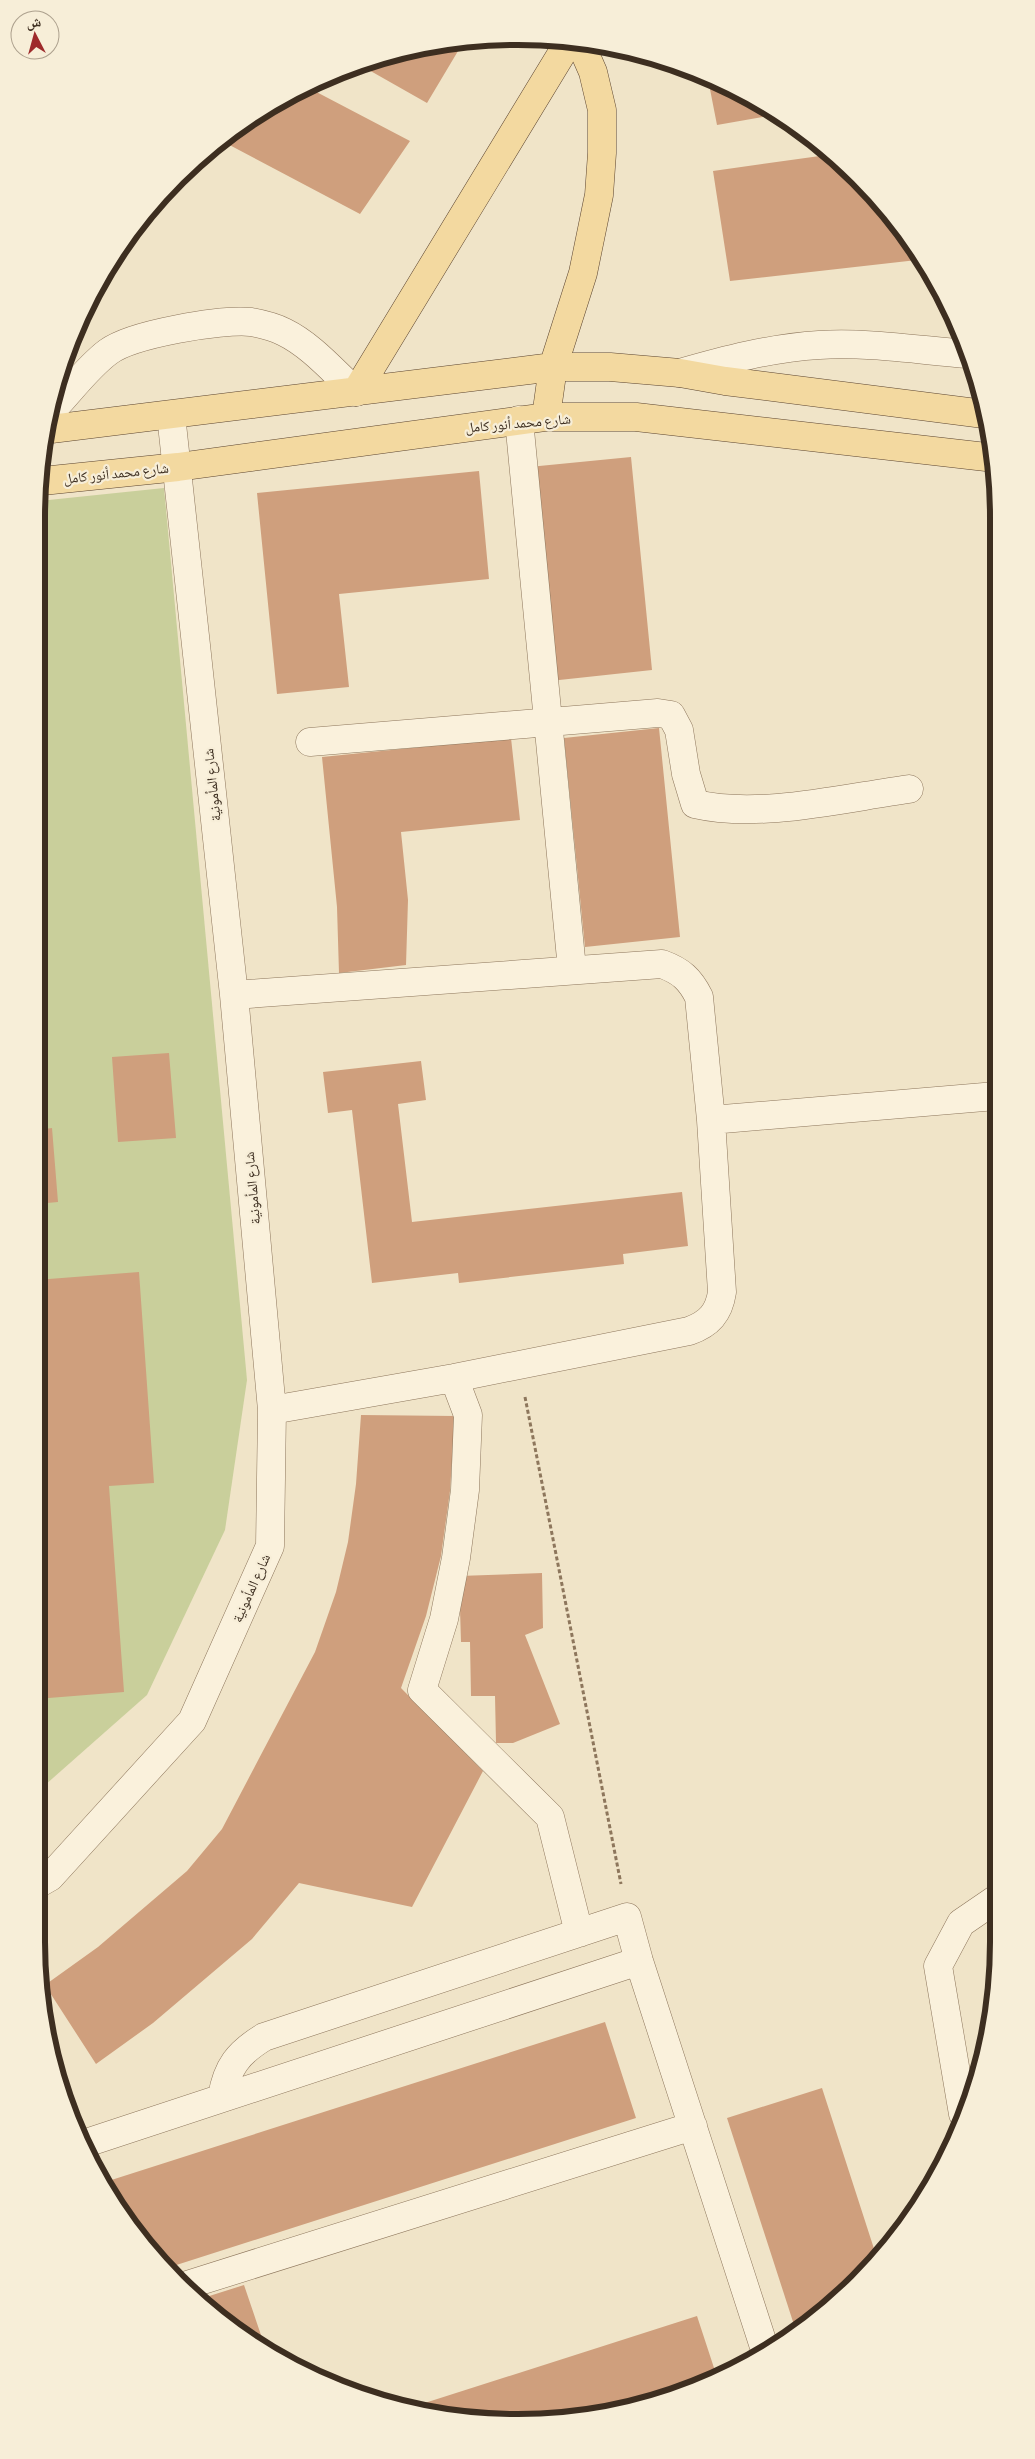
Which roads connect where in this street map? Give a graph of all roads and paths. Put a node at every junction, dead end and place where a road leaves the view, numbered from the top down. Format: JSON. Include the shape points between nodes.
{"nodes":[{"id":1,"x":565,"y":48,"type":"edge"},
{"id":2,"x":584,"y":50,"type":"edge"},
{"id":3,"x":960,"y":353,"type":"edge"},
{"id":4,"x":553,"y":367,"type":"junction"},
{"id":5,"x":680,"y":373,"type":"junction"},
{"id":6,"x":356,"y":392,"type":"junction"},
{"id":7,"x":60,"y":401,"type":"edge"},
{"id":8,"x":978,"y":413,"type":"edge"},
{"id":9,"x":171,"y":415,"type":"junction"},
{"id":10,"x":546,"y":417,"type":"junction"},
{"id":11,"x":519,"y":420,"type":"junction"},
{"id":12,"x":53,"y":429,"type":"edge"},
{"id":13,"x":986,"y":457,"type":"edge"},
{"id":14,"x":178,"y":467,"type":"junction"},
{"id":15,"x":47,"y":481,"type":"edge"},
{"id":16,"x":548,"y":722,"type":"junction"},
{"id":17,"x":310,"y":742,"type":"dead end"},
{"id":18,"x":909,"y":788,"type":"dead end"},
{"id":19,"x":572,"y":969,"type":"junction"},
{"id":20,"x":234,"y":995,"type":"junction"},
{"id":21,"x":990,"y":1097,"type":"edge"},
{"id":22,"x":711,"y":1120,"type":"junction"},
{"id":23,"x":519,"y":1366,"type":"junction"},
{"id":24,"x":454,"y":1378,"type":"junction"},
{"id":25,"x":272,"y":1410,"type":"junction"},
{"id":26,"x":45,"y":1879,"type":"edge"},
{"id":27,"x":990,"y":1903,"type":"edge"},
{"id":28,"x":627,"y":1917,"type":"junction"},
{"id":29,"x":579,"y":1933,"type":"junction"},
{"id":30,"x":640,"y":1961,"type":"junction"},
{"id":31,"x":222,"y":2097,"type":"junction"},
{"id":32,"x":962,"y":2101,"type":"edge"},
{"id":33,"x":693,"y":2126,"type":"junction"},
{"id":34,"x":90,"y":2142,"type":"edge"},
{"id":35,"x":191,"y":2284,"type":"edge"},
{"id":36,"x":763,"y":2345,"type":"edge"}],
"edges":[{"from":1,"to":6,"type":"main road"},
{"from":2,"to":4,"type":"main road","via":[[594,72],[602,110],[602,153],[593,234]]},
{"from":3,"to":5,"type":"street","via":[[856,344],[817,345],[775,350]]},
{"from":4,"to":5,"type":"main road","via":[[610,367]]},
{"from":4,"to":6,"type":"main road"},
{"from":4,"to":10,"type":"main road"},
{"from":5,"to":8,"type":"main road"},
{"from":6,"to":7,"type":"street","via":[[298,340],[283,331],[234,322],[153,334],[122,343],[96,363]]},
{"from":6,"to":9,"type":"main road"},
{"from":9,"to":12,"type":"main road"},
{"from":9,"to":14,"type":"street","name":"شارع المأمونية"},
{"from":10,"to":11,"type":"main road","name":"شارع محمد أنور كامل"},
{"from":10,"to":13,"type":"main road","name":"شارع محمد أنور كامل","via":[[636,417]]},
{"from":11,"to":14,"type":"main road","name":"شارع محمد أنور كامل"},
{"from":11,"to":16,"type":"street"},
{"from":14,"to":15,"type":"main road","name":"شارع محمد أنور كامل"},
{"from":14,"to":20,"type":"street","name":"شارع المأمونية"},
{"from":16,"to":17,"type":"street"},
{"from":16,"to":18,"type":"street","via":[[658,712],[671,715],[679,730],[695,804],[708,807],[765,809]]},
{"from":16,"to":19,"type":"street"},
{"from":19,"to":20,"type":"street"},
{"from":19,"to":22,"type":"street","via":[[662,964],[679,970],[692,982],[699,997]]},
{"from":20,"to":25,"type":"street","name":"شارع المأمونية"},
{"from":21,"to":22,"type":"street"},
{"from":22,"to":23,"type":"street","via":[[722,1292],[720,1306],[713,1318],[689,1331]]},
{"from":23,"to":24,"type":"street"},
{"from":23,"to":28,"type":"path"},
{"from":24,"to":25,"type":"street"},
{"from":24,"to":29,"type":"street","via":[[468,1415],[465,1490],[444,1619],[422,1690],[550,1817]]},
{"from":25,"to":26,"type":"street","name":"شارع المأمونية","via":[[270,1546],[192,1721]]},
{"from":27,"to":32,"type":"street","via":[[961,1923],[938,1966]]},
{"from":28,"to":29,"type":"street"},
{"from":28,"to":30,"type":"street"},
{"from":29,"to":31,"type":"street","via":[[264,2037],[247,2047],[234,2061],[225,2078]]},
{"from":30,"to":31,"type":"street"},
{"from":30,"to":33,"type":"street"},
{"from":31,"to":34,"type":"street"},
{"from":33,"to":35,"type":"street"},
{"from":33,"to":36,"type":"street"}]}
